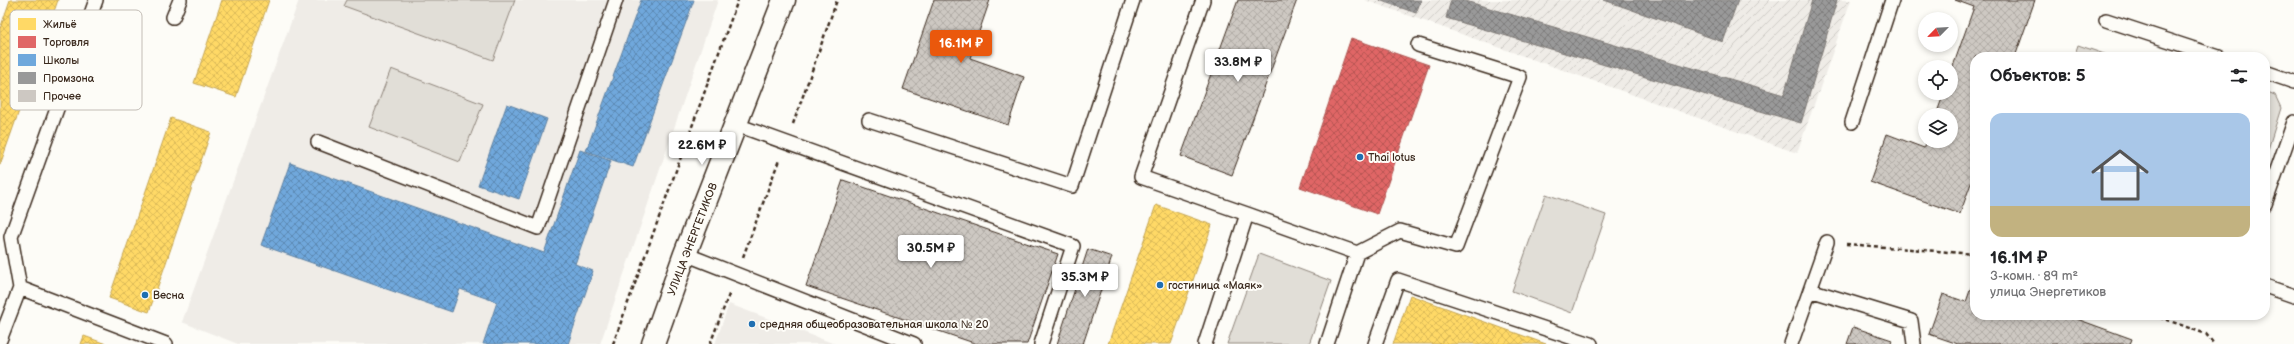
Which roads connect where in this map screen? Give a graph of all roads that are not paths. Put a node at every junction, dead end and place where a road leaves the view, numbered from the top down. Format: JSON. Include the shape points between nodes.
{"nodes":[{"id":1,"x":96,"y":0,"type":"edge"},
{"id":2,"x":180,"y":0,"type":"edge"},
{"id":3,"x":616,"y":0,"type":"edge"},
{"id":4,"x":784,"y":0,"type":"edge"},
{"id":5,"x":1133,"y":0,"type":"edge"},
{"id":6,"x":1203,"y":0,"type":"edge"},
{"id":7,"x":1892,"y":0,"type":"edge"},
{"id":8,"x":92,"y":10,"type":"edge"},
{"id":9,"x":173,"y":17,"type":"dead end"},
{"id":10,"x":2106,"y":20,"type":"dead end"},
{"id":11,"x":1418,"y":45,"type":"dead end"},
{"id":12,"x":2203,"y":52,"type":"edge"},
{"id":13,"x":2270,"y":74,"type":"edge"},
{"id":14,"x":2294,"y":82,"type":"edge"},
{"id":15,"x":57,"y":110,"type":"edge"},
{"id":16,"x":869,"y":120,"type":"dead end"},
{"id":17,"x":1852,"y":122,"type":"dead end"},
{"id":18,"x":2294,"y":122,"type":"edge"},
{"id":19,"x":737,"y":125,"type":"junction"},
{"id":20,"x":318,"y":142,"type":"dead end"},
{"id":21,"x":2270,"y":190,"type":"edge"},
{"id":22,"x":1247,"y":214,"type":"junction"},
{"id":23,"x":1827,"y":242,"type":"road end"},
{"id":24,"x":1358,"y":253,"type":"junction"},
{"id":25,"x":684,"y":254,"type":"junction"},
{"id":26,"x":20,"y":288,"type":"junction"},
{"id":27,"x":2270,"y":288,"type":"edge"},
{"id":28,"x":1810,"y":290,"type":"junction"},
{"id":29,"x":2294,"y":296,"type":"edge"},
{"id":30,"x":0,"y":340,"type":"edge"},
{"id":31,"x":166,"y":344,"type":"edge"},
{"id":32,"x":653,"y":344,"type":"edge"},
{"id":33,"x":914,"y":344,"type":"edge"},
{"id":34,"x":1041,"y":344,"type":"edge"},
{"id":35,"x":1205,"y":344,"type":"edge"},
{"id":36,"x":1327,"y":344,"type":"edge"},
{"id":37,"x":1375,"y":344,"type":"edge"},
{"id":38,"x":1591,"y":344,"type":"edge"},
{"id":39,"x":1791,"y":344,"type":"edge"},
{"id":40,"x":1914,"y":344,"type":"edge"}],
"edges":[{"from":1,"to":8,"type":"lane"},
{"from":2,"to":9,"type":"lane"},
{"from":3,"to":20,"type":"lane","via":[[538,228]]},
{"from":4,"to":19,"type":"street","name":"УЛИЦА ЭНЕРГЕТИКОВ"},
{"from":5,"to":16,"type":"lane","via":[[1072,186]]},
{"from":6,"to":22,"type":"lane","via":[[1141,177]]},
{"from":7,"to":17,"type":"lane"},
{"from":10,"to":12,"type":"lane"},
{"from":11,"to":24,"type":"lane","via":[[1520,77],[1456,247],[1400,230]]},
{"from":13,"to":14,"type":"lane"},
{"from":15,"to":26,"type":"lane","via":[[11,237]]},
{"from":18,"to":21,"type":"lane"},
{"from":19,"to":25,"type":"street","name":"УЛИЦА ЭНЕРГЕТИКОВ"},
{"from":19,"to":34,"type":"lane","via":[[1073,246]]},
{"from":22,"to":24,"type":"lane"},
{"from":22,"to":35,"type":"lane"},
{"from":23,"to":28,"type":"lane"},
{"from":24,"to":36,"type":"lane"},
{"from":25,"to":32,"type":"street","name":"УЛИЦА ЭНЕРГЕТИКОВ"},
{"from":25,"to":33,"type":"lane"},
{"from":26,"to":30,"type":"lane"},
{"from":26,"to":31,"type":"lane"},
{"from":27,"to":29,"type":"lane"},
{"from":28,"to":39,"type":"lane"},
{"from":28,"to":40,"type":"lane","via":[[1911,321]]},
{"from":37,"to":38,"type":"lane","via":[[1398,280]]}]}
